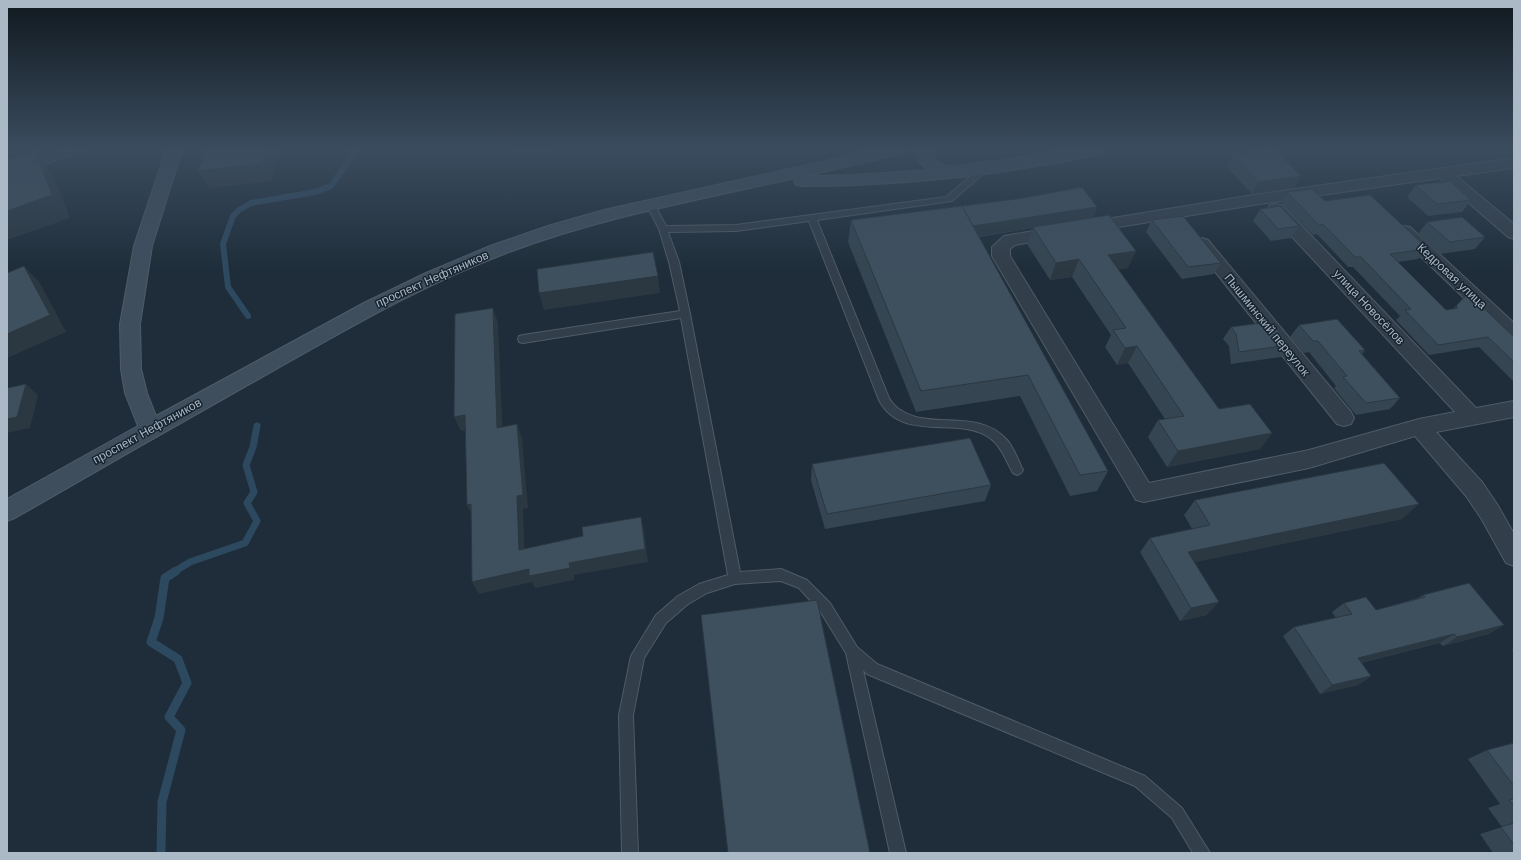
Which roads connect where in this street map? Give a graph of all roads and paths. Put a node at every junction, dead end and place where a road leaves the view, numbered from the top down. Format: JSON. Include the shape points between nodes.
{"nodes":[{"id":1,"x":161,"y":190,"type":"edge"},
{"id":2,"x":718,"y":190,"type":"edge"},
{"id":3,"x":960,"y":190,"type":"edge"},
{"id":4,"x":1325,"y":190,"type":"edge"},
{"id":5,"x":1360,"y":190,"type":"edge"},
{"id":6,"x":1463,"y":190,"type":"edge"},
{"id":7,"x":1266,"y":198,"type":"junction"},
{"id":8,"x":1372,"y":202,"type":"edge"},
{"id":9,"x":650,"y":204,"type":"junction"},
{"id":10,"x":812,"y":218,"type":"junction"},
{"id":11,"x":1389,"y":218,"type":"edge"},
{"id":12,"x":663,"y":229,"type":"junction"},
{"id":13,"x":1514,"y":233,"type":"edge"},
{"id":14,"x":1198,"y":239,"type":"edge"},
{"id":15,"x":686,"y":314,"type":"junction"},
{"id":16,"x":1514,"y":334,"type":"edge"},
{"id":17,"x":523,"y":339,"type":"dead end"},
{"id":18,"x":1514,"y":409,"type":"edge"},
{"id":19,"x":1471,"y":416,"type":"junction"},
{"id":20,"x":1344,"y":418,"type":"dead end"},
{"id":21,"x":1419,"y":427,"type":"junction"},
{"id":22,"x":150,"y":428,"type":"junction"},
{"id":23,"x":1017,"y":470,"type":"dead end"},
{"id":24,"x":7,"y":511,"type":"edge"},
{"id":25,"x":1514,"y":556,"type":"edge"},
{"id":26,"x":735,"y":578,"type":"junction"},
{"id":27,"x":852,"y":651,"type":"junction"},
{"id":28,"x":630,"y":853,"type":"edge"},
{"id":29,"x":898,"y":853,"type":"edge"},
{"id":30,"x":1202,"y":853,"type":"edge"}],
"edges":[{"from":1,"to":22,"type":"main road","via":[[144,246],[130,324],[131,369],[136,394]]},
{"from":2,"to":9,"type":"main road","name":"проспект Нефтяников"},
{"from":3,"to":10,"type":"lane","via":[[949,199]]},
{"from":4,"to":7,"type":"street"},
{"from":5,"to":8,"type":"street"},
{"from":6,"to":13,"type":"street"},
{"from":7,"to":19,"type":"street","name":"улица Новосёлов"},
{"from":7,"to":21,"type":"street","via":[[1180,218],[1010,240],[1001,247],[1001,256],[1144,493],[1309,459]]},
{"from":9,"to":12,"type":"lane"},
{"from":9,"to":22,"type":"main road","name":"проспект Нефтяников","via":[[530,238],[449,270],[370,308]]},
{"from":10,"to":12,"type":"lane","via":[[736,228]]},
{"from":10,"to":23,"type":"lane","via":[[884,400],[897,414],[910,420],[975,426],[992,434],[1002,442]]},
{"from":11,"to":16,"type":"street","name":"Кедровая улица"},
{"from":12,"to":15,"type":"lane"},
{"from":14,"to":20,"type":"street","name":"Пышминский переулок"},
{"from":15,"to":17,"type":"lane"},
{"from":15,"to":26,"type":"lane"},
{"from":18,"to":19,"type":"street"},
{"from":19,"to":21,"type":"street"},
{"from":21,"to":25,"type":"street","via":[[1474,488],[1490,511]]},
{"from":22,"to":24,"type":"main road","name":"проспект Нефтяников"},
{"from":26,"to":27,"type":"lane","via":[[782,575],[802,584],[825,607]]},
{"from":26,"to":28,"type":"lane","via":[[703,588],[684,600],[660,620],[638,656],[626,715]]},
{"from":27,"to":29,"type":"lane"},
{"from":27,"to":30,"type":"lane","via":[[872,669],[1140,781],[1177,813]]}]}
